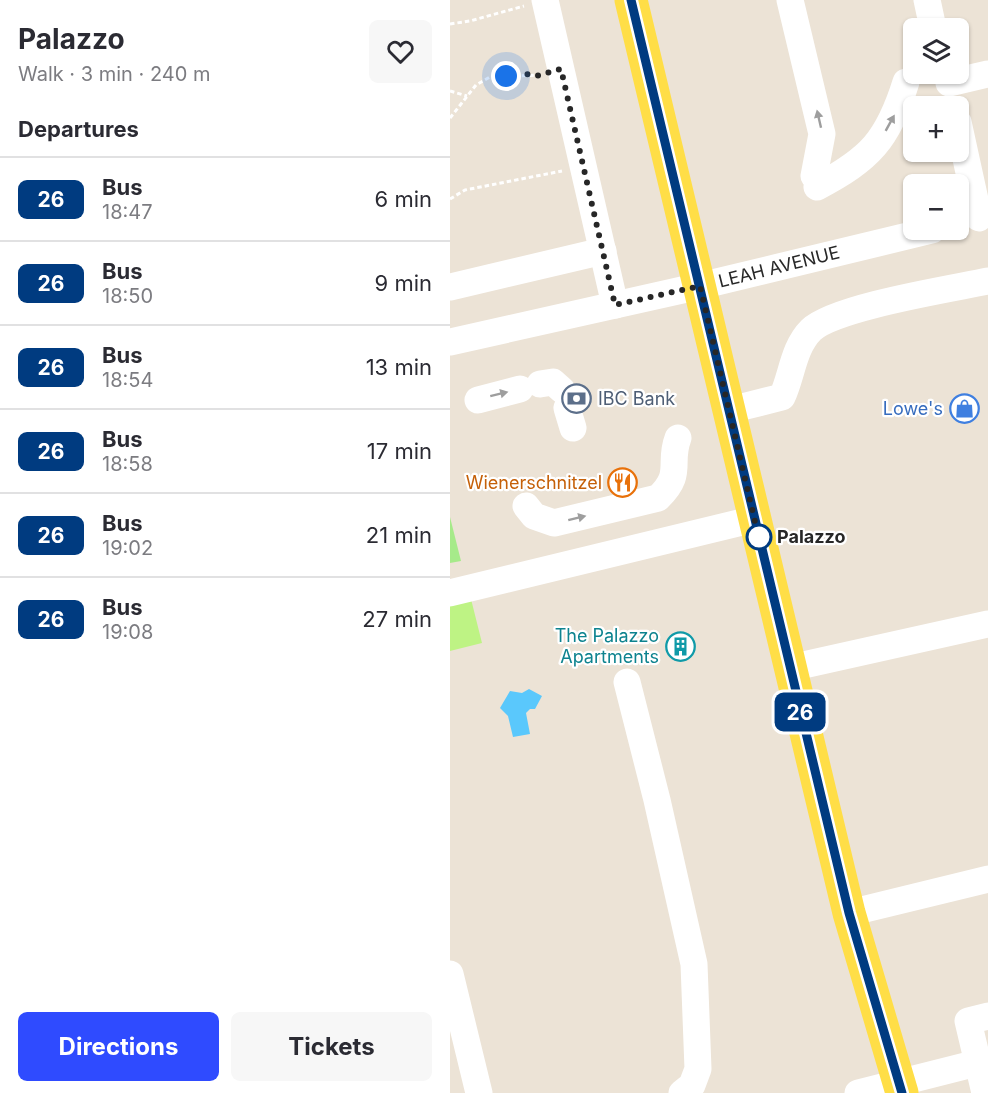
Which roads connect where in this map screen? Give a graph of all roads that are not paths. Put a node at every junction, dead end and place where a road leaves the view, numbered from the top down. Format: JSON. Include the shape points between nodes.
{"nodes":[{"id":1,"x":545,"y":0,"type":"edge"},
{"id":2,"x":631,"y":0,"type":"edge"},
{"id":3,"x":790,"y":0,"type":"edge"},
{"id":4,"x":927,"y":0,"type":"edge"},
{"id":5,"x":931,"y":18,"type":"edge"},
{"id":6,"x":988,"y":74,"type":"edge"},
{"id":7,"x":905,"y":84,"type":"edge"},
{"id":8,"x":950,"y":88,"type":"edge"},
{"id":9,"x":965,"y":162,"type":"edge"},
{"id":10,"x":975,"y":219,"type":"edge"},
{"id":11,"x":903,"y":237,"type":"edge"},
{"id":12,"x":603,"y":251,"type":"junction"},
{"id":13,"x":988,"y":281,"type":"edge"},
{"id":14,"x":700,"y":286,"type":"junction"},
{"id":15,"x":450,"y":287,"type":"edge"},
{"id":16,"x":615,"y":305,"type":"junction"},
{"id":17,"x":450,"y":342,"type":"edge"},
{"id":18,"x":478,"y":400,"type":"dead end"},
{"id":19,"x":552,"y":400,"type":"dead end"},
{"id":20,"x":729,"y":411,"type":"junction"},
{"id":21,"x":678,"y":438,"type":"dead end"},
{"id":22,"x":526,"y":506,"type":"dead end"},
{"id":23,"x":755,"y":519,"type":"junction"},
{"id":24,"x":450,"y":593,"type":"edge"},
{"id":25,"x":988,"y":624,"type":"edge"},
{"id":26,"x":790,"y":668,"type":"junction"},
{"id":27,"x":627,"y":682,"type":"dead end"},
{"id":28,"x":988,"y":879,"type":"edge"},
{"id":29,"x":849,"y":913,"type":"junction"},
{"id":30,"x":451,"y":980,"type":"edge"},
{"id":31,"x":988,"y":1016,"type":"edge"},
{"id":32,"x":977,"y":1063,"type":"junction"},
{"id":33,"x":901,"y":1088,"type":"edge"},
{"id":34,"x":479,"y":1093,"type":"edge"},
{"id":35,"x":682,"y":1093,"type":"edge"},
{"id":36,"x":858,"y":1093,"type":"edge"},
{"id":37,"x":985,"y":1093,"type":"edge"}],
"edges":[{"from":1,"to":12,"type":"street"},
{"from":2,"to":14,"type":"main road"},
{"from":3,"to":7,"type":"street","via":[[822,134],[815,182],[860,163],[874,148],[894,117]]},
{"from":4,"to":5,"type":"street"},
{"from":6,"to":8,"type":"street"},
{"from":9,"to":10,"type":"street"},
{"from":11,"to":14,"type":"street","name":"LEAH AVENUE"},
{"from":12,"to":15,"type":"street"},
{"from":12,"to":16,"type":"street"},
{"from":13,"to":20,"type":"street","via":[[836,314],[811,330],[794,359],[782,397]]},
{"from":14,"to":16,"type":"street","name":"LEAH AVENUE"},
{"from":14,"to":20,"type":"main road"},
{"from":16,"to":17,"type":"street","name":"LEAH AVENUE"},
{"from":18,"to":19,"type":"street","one_way":true},
{"from":20,"to":23,"type":"main road"},
{"from":22,"to":21,"type":"street","one_way":true,"via":[[534,516],[554,524],[657,498],[675,474]]},
{"from":23,"to":24,"type":"street"},
{"from":23,"to":26,"type":"main road"},
{"from":25,"to":26,"type":"street"},
{"from":26,"to":29,"type":"main road"},
{"from":27,"to":35,"type":"street","via":[[694,964],[698,1069],[692,1085]]},
{"from":28,"to":29,"type":"street"},
{"from":29,"to":33,"type":"main road"},
{"from":30,"to":34,"type":"street"},
{"from":31,"to":32,"type":"street","via":[[969,1021]]},
{"from":32,"to":33,"type":"street"},
{"from":32,"to":37,"type":"street"},
{"from":33,"to":36,"type":"street"}]}
